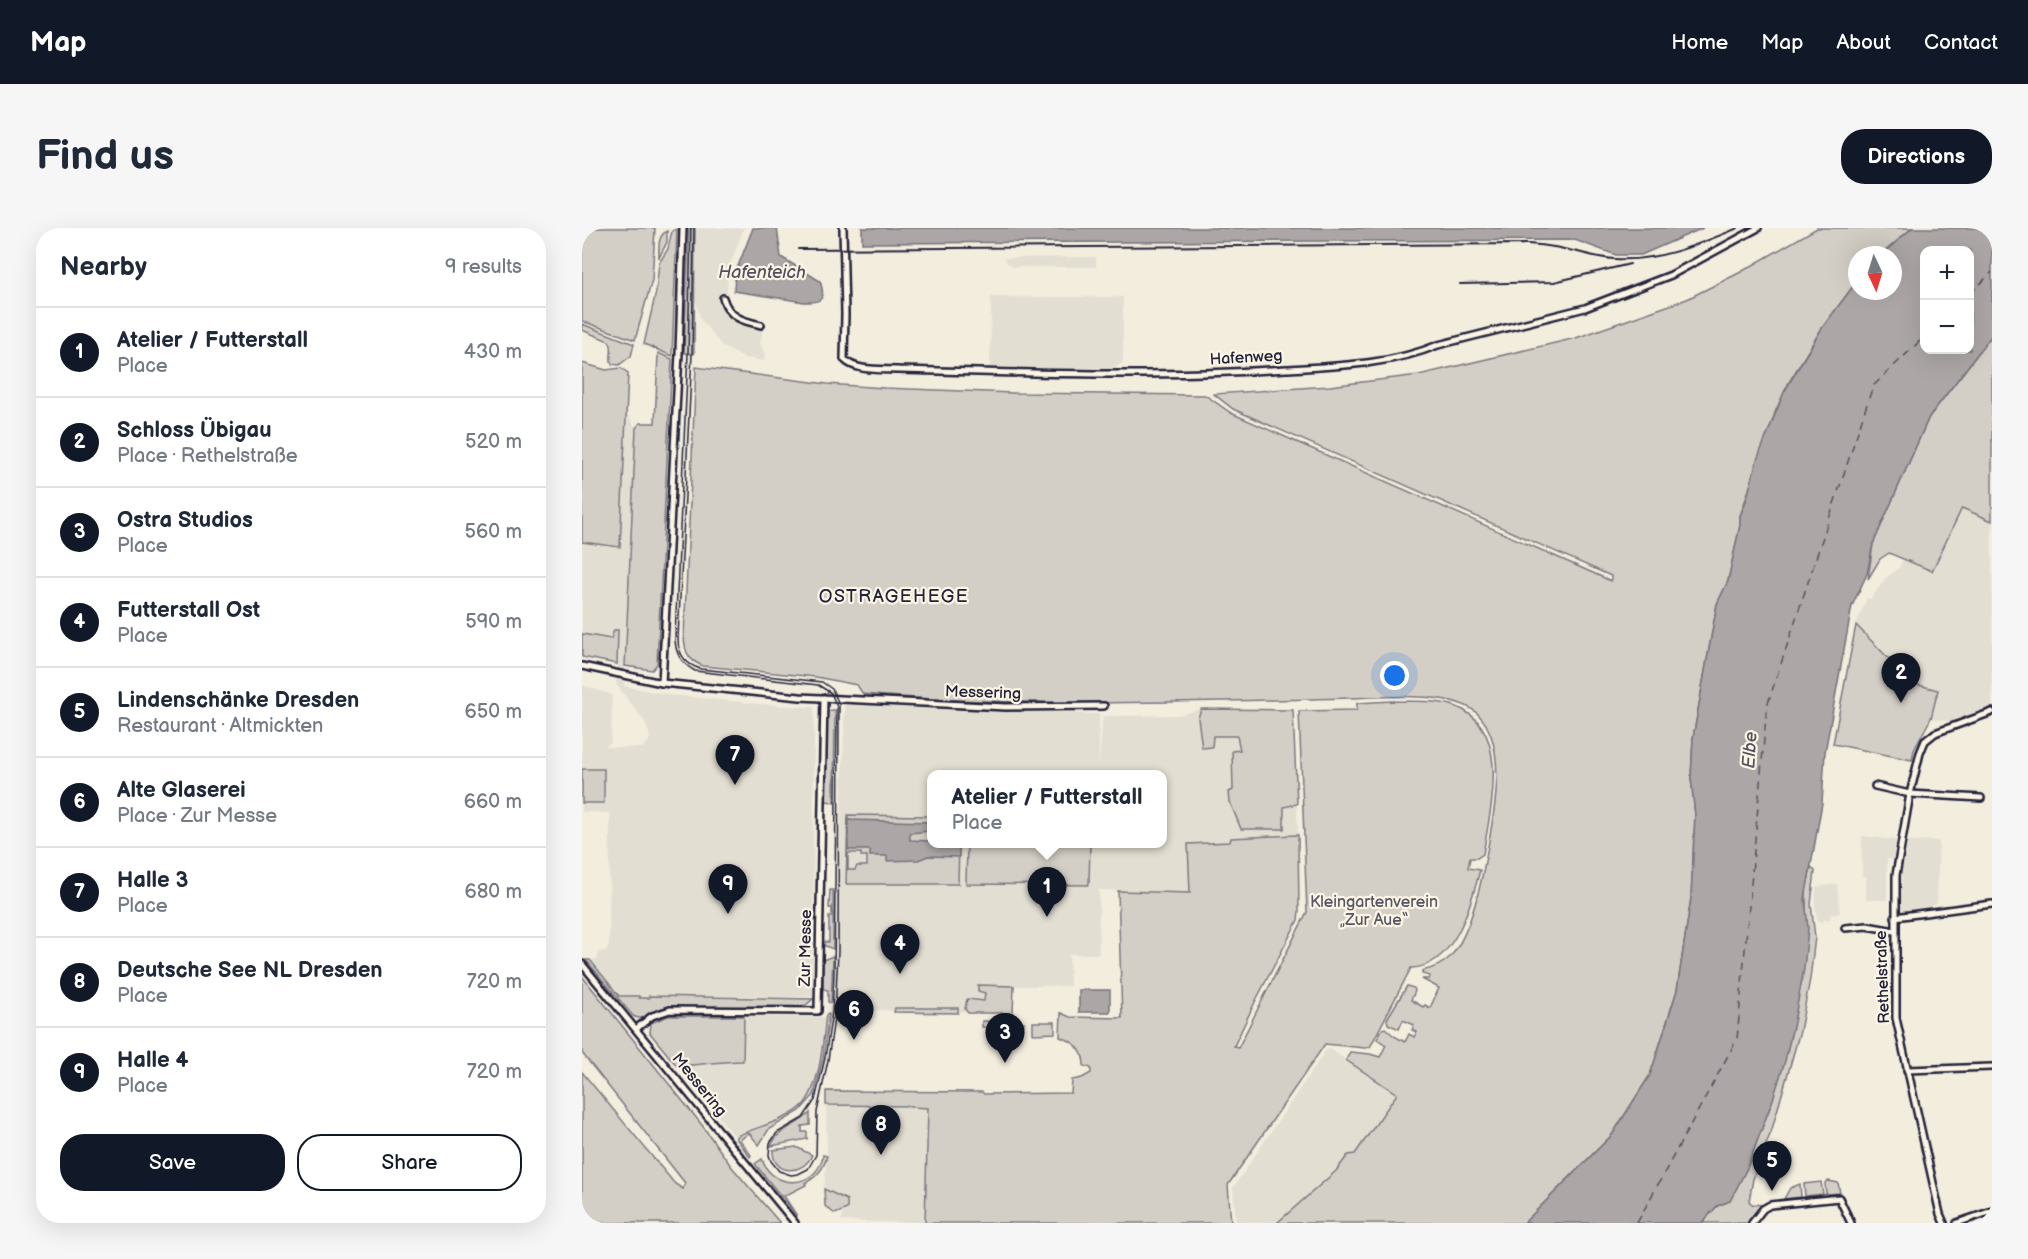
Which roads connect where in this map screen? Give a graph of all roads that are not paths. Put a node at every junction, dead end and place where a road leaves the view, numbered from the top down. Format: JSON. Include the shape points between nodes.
{"nodes":[{"id":1,"x":683,"y":228,"type":"edge"},
{"id":2,"x":843,"y":228,"type":"edge"},
{"id":3,"x":1758,"y":228,"type":"edge"},
{"id":4,"x":723,"y":298,"type":"dead end"},
{"id":5,"x":761,"y":325,"type":"dead end"},
{"id":6,"x":582,"y":666,"type":"edge"},
{"id":7,"x":662,"y":682,"type":"junction"},
{"id":8,"x":824,"y":698,"type":"junction"},
{"id":9,"x":1104,"y":706,"type":"dead end"},
{"id":10,"x":1992,"y":712,"type":"edge"},
{"id":11,"x":1875,"y":786,"type":"dead end"},
{"id":12,"x":1911,"y":794,"type":"junction"},
{"id":13,"x":1980,"y":798,"type":"dead end"},
{"id":14,"x":1992,"y":904,"type":"edge"},
{"id":15,"x":1895,"y":917,"type":"junction"},
{"id":16,"x":1845,"y":928,"type":"dead end"},
{"id":17,"x":1895,"y":930,"type":"junction"},
{"id":18,"x":582,"y":964,"type":"edge"},
{"id":19,"x":636,"y":1029,"type":"junction"},
{"id":20,"x":1992,"y":1067,"type":"edge"},
{"id":21,"x":1907,"y":1070,"type":"junction"},
{"id":22,"x":1992,"y":1211,"type":"edge"},
{"id":23,"x":1983,"y":1213,"type":"junction"},
{"id":24,"x":795,"y":1223,"type":"edge"},
{"id":25,"x":1752,"y":1223,"type":"edge"},
{"id":26,"x":1851,"y":1223,"type":"edge"},
{"id":27,"x":1944,"y":1223,"type":"edge"},
{"id":28,"x":1956,"y":1223,"type":"edge"},
{"id":29,"x":1970,"y":1223,"type":"edge"}],
"edges":[{"from":1,"to":7,"type":"street"},
{"from":2,"to":3,"type":"street","name":"Hafenweg","via":[[844,359],[849,364],[899,370],[1169,375],[1330,366],[1412,355],[1585,308],[1671,275]]},
{"from":4,"to":5,"type":"street","via":[[732,315]]},
{"from":6,"to":7,"type":"street"},
{"from":7,"to":8,"type":"street","name":"Messering"},
{"from":8,"to":9,"type":"street","name":"Messering","via":[[1006,707]]},
{"from":8,"to":19,"type":"street","name":"Zur Messe","via":[[818,1011],[670,1010],[652,1016]]},
{"from":10,"to":12,"type":"street","name":"Rethelstraße","via":[[1935,733],[1925,741]]},
{"from":11,"to":12,"type":"street"},
{"from":12,"to":13,"type":"street"},
{"from":12,"to":15,"type":"street","name":"Rethelstraße","via":[[1896,875]]},
{"from":14,"to":15,"type":"street"},
{"from":15,"to":17,"type":"street","name":"Rethelstraße"},
{"from":16,"to":17,"type":"street"},
{"from":17,"to":21,"type":"street","name":"Rethelstraße","via":[[1896,1018]]},
{"from":18,"to":19,"type":"street","name":"Messering"},
{"from":19,"to":24,"type":"street","name":"Messering"},
{"from":20,"to":21,"type":"street"},
{"from":21,"to":27,"type":"street","name":"Rethelstraße"},
{"from":22,"to":23,"type":"street"},
{"from":23,"to":28,"type":"street"},
{"from":23,"to":29,"type":"street"},
{"from":25,"to":26,"type":"street","via":[[1770,1205],[1839,1198]]}]}
